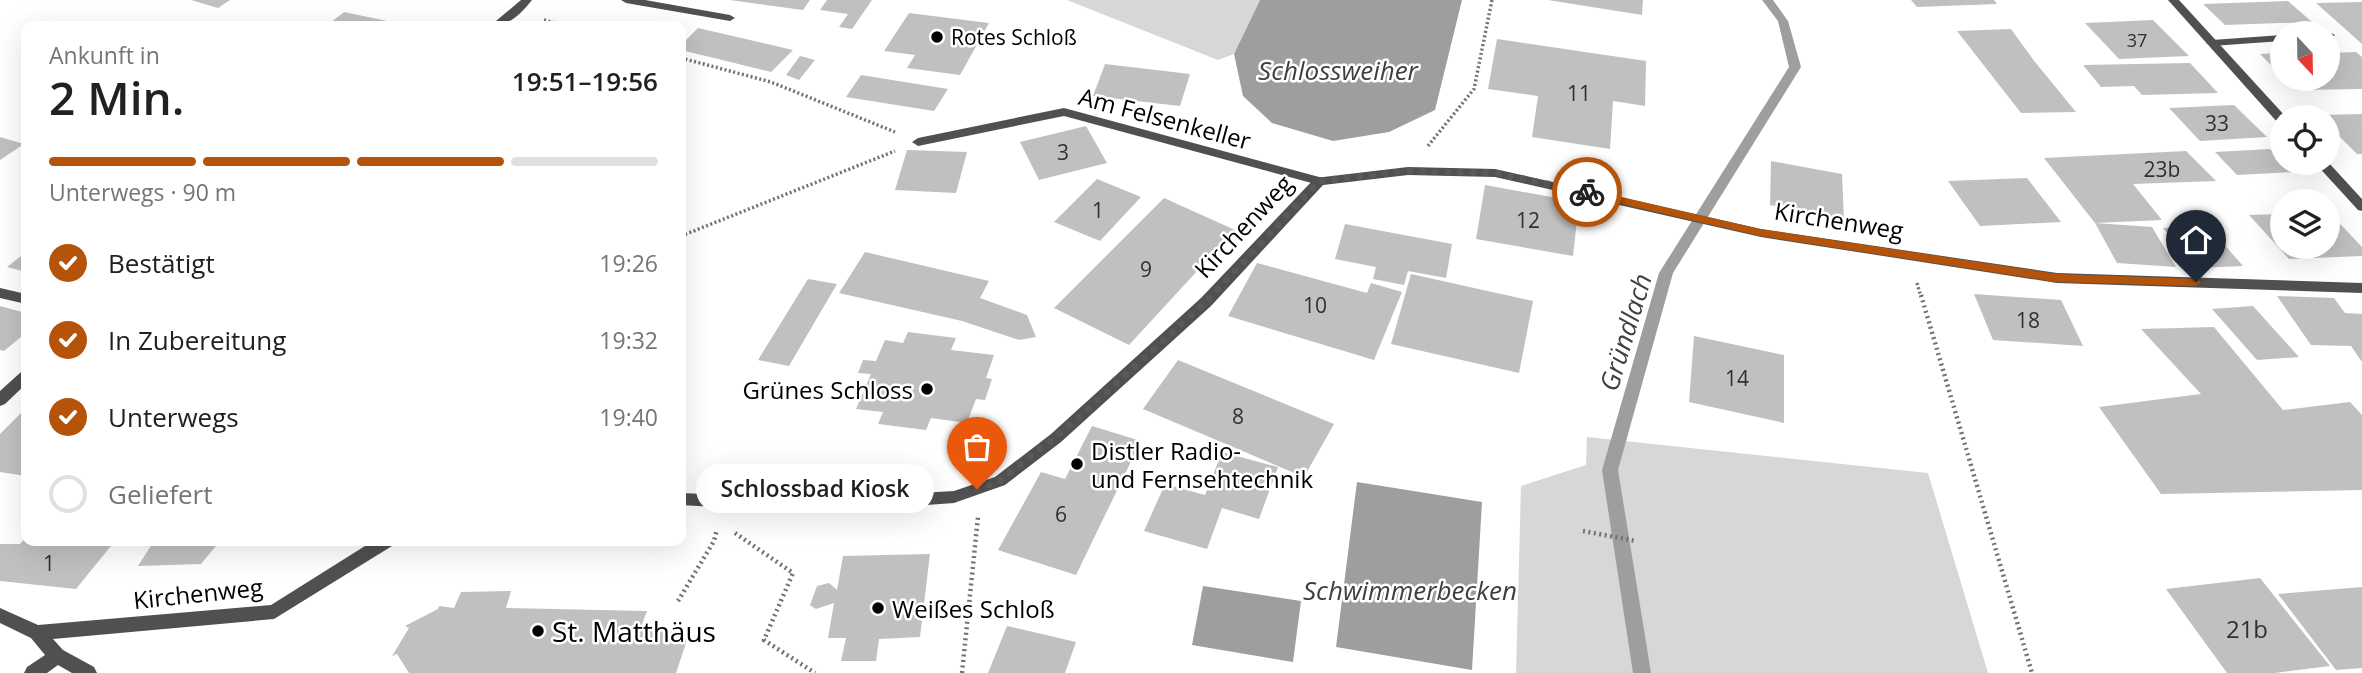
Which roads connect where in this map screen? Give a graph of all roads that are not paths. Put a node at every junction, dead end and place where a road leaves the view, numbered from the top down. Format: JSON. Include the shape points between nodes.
{"nodes":[{"id":1,"x":527,"y":0,"type":"edge"},
{"id":2,"x":626,"y":0,"type":"edge"},
{"id":3,"x":2173,"y":0,"type":"edge"},
{"id":4,"x":730,"y":18,"type":"dead end"},
{"id":5,"x":502,"y":21,"type":"edge"},
{"id":6,"x":2270,"y":39,"type":"edge"},
{"id":7,"x":2211,"y":43,"type":"junction"},
{"id":8,"x":2270,"y":107,"type":"edge"},
{"id":9,"x":918,"y":142,"type":"road end"},
{"id":10,"x":2332,"y":175,"type":"edge"},
{"id":11,"x":1319,"y":181,"type":"junction"},
{"id":12,"x":2362,"y":207,"type":"edge"},
{"id":13,"x":2362,"y":288,"type":"edge"},
{"id":14,"x":0,"y":293,"type":"edge"},
{"id":15,"x":21,"y":298,"type":"edge"},
{"id":16,"x":21,"y":381,"type":"edge"},
{"id":17,"x":0,"y":400,"type":"edge"},
{"id":18,"x":686,"y":499,"type":"edge"},
{"id":19,"x":378,"y":546,"type":"edge"},
{"id":20,"x":0,"y":615,"type":"edge"},
{"id":21,"x":37,"y":633,"type":"junction"},
{"id":22,"x":57,"y":656,"type":"junction"},
{"id":23,"x":33,"y":673,"type":"edge"},
{"id":24,"x":89,"y":673,"type":"edge"}],
"edges":[{"from":1,"to":5,"type":"street"},
{"from":2,"to":4,"type":"street"},
{"from":3,"to":7,"type":"street"},
{"from":6,"to":7,"type":"street"},
{"from":7,"to":8,"type":"street"},
{"from":9,"to":11,"type":"street","name":"Am Felsenkeller","via":[[1063,113]]},
{"from":10,"to":12,"type":"street"},
{"from":11,"to":13,"type":"street","name":"Kirchenweg","via":[[1408,171],[1494,173],[1760,233],[2057,278]]},
{"from":11,"to":18,"type":"street","name":"Kirchenweg","via":[[1206,302],[1056,438],[1000,481],[954,497],[817,506]]},
{"from":14,"to":15,"type":"street"},
{"from":16,"to":17,"type":"street"},
{"from":19,"to":21,"type":"street","name":"Kirchenweg","via":[[274,612]]},
{"from":20,"to":21,"type":"street"},
{"from":21,"to":22,"type":"street"},
{"from":22,"to":23,"type":"street"},
{"from":22,"to":24,"type":"street"}]}
